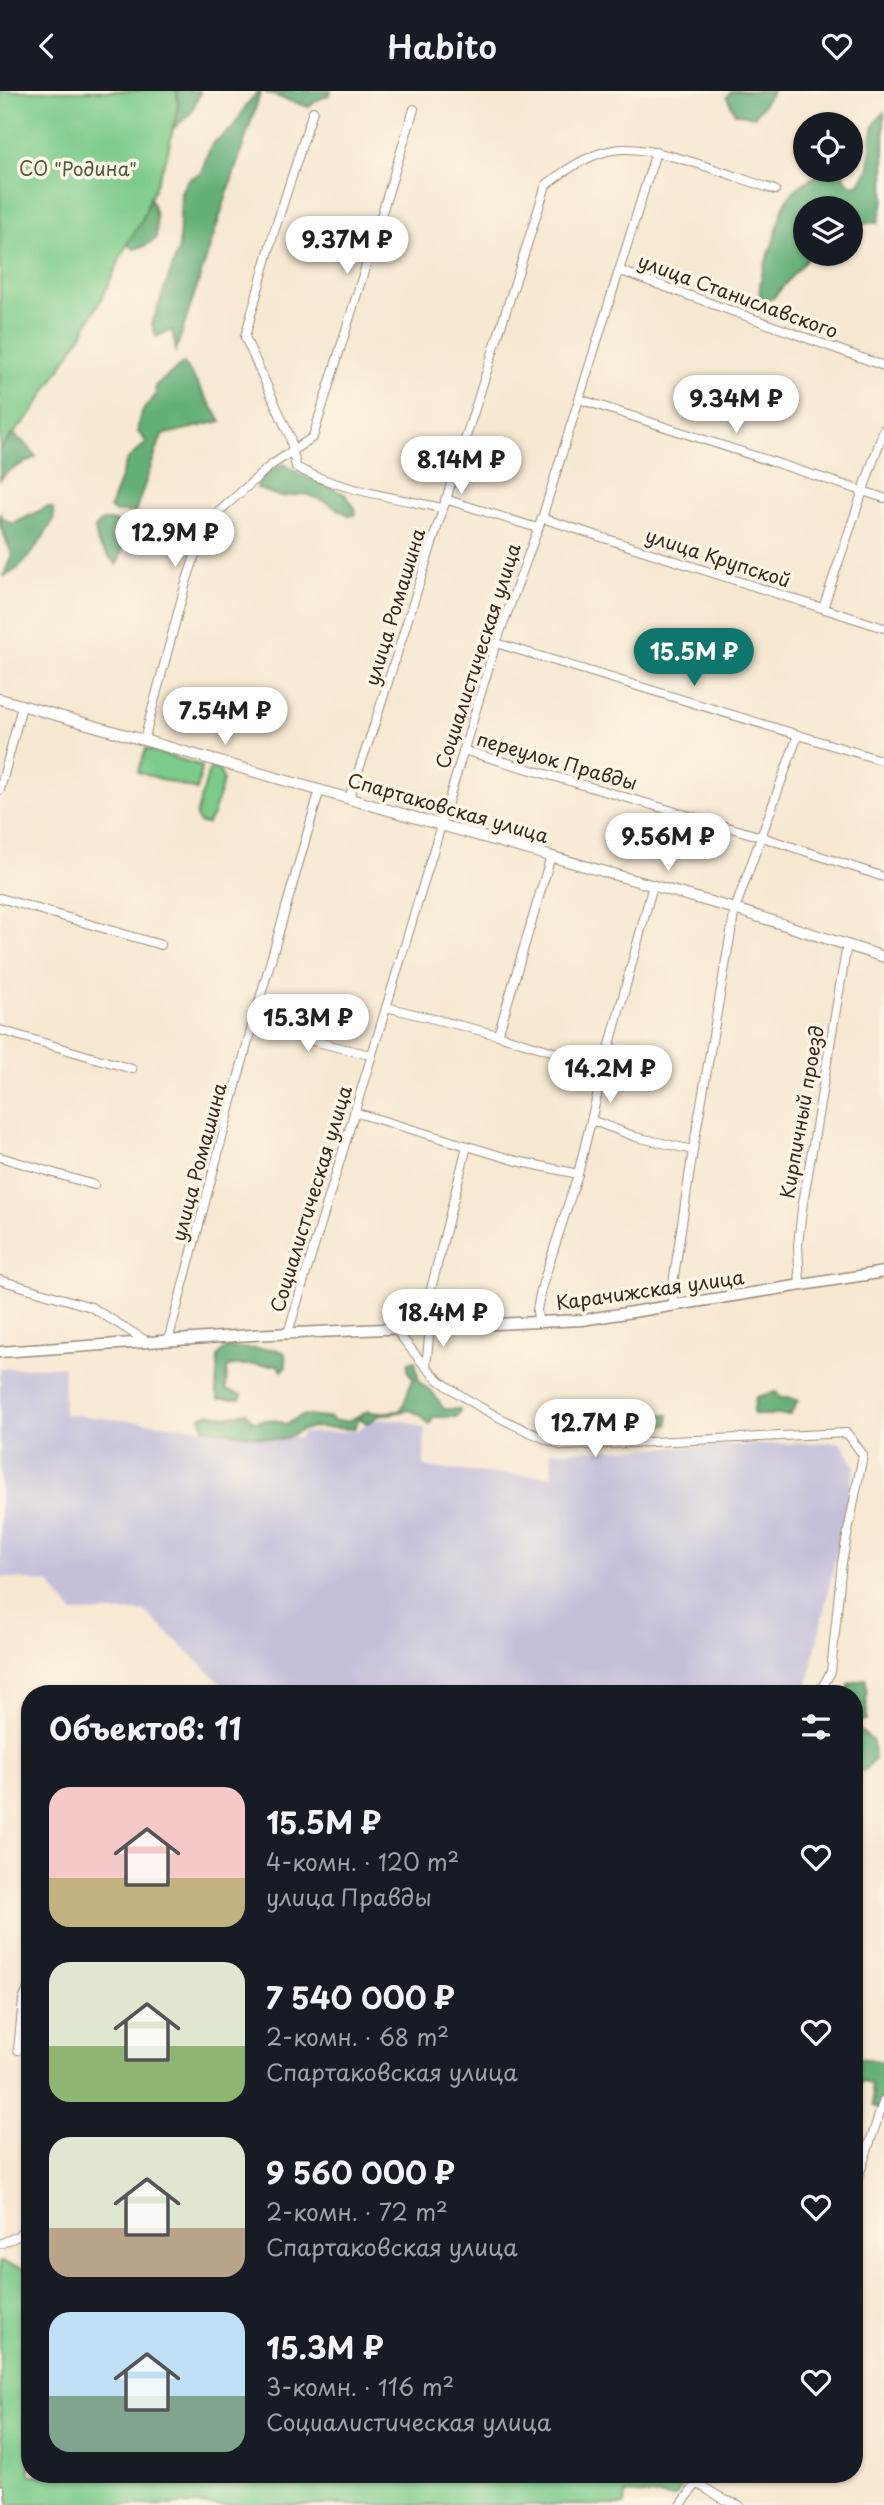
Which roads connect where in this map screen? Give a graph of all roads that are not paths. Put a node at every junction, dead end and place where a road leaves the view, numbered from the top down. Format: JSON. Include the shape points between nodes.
{"nodes":[{"id":1,"x":414,"y":109,"type":"dead end"},
{"id":2,"x":313,"y":111,"type":"dead end"},
{"id":3,"x":656,"y":152,"type":"junction"},
{"id":4,"x":775,"y":190,"type":"dead end"},
{"id":5,"x":621,"y":271,"type":"junction"},
{"id":6,"x":884,"y":366,"type":"edge"},
{"id":7,"x":579,"y":399,"type":"junction"},
{"id":8,"x":884,"y":429,"type":"edge"},
{"id":9,"x":291,"y":452,"type":"junction"},
{"id":10,"x":863,"y":491,"type":"junction"},
{"id":11,"x":884,"y":498,"type":"edge"},
{"id":12,"x":445,"y":499,"type":"junction"},
{"id":13,"x":442,"y":508,"type":"junction"},
{"id":14,"x":542,"y":518,"type":"junction"},
{"id":15,"x":537,"y":528,"type":"junction"},
{"id":16,"x":823,"y":608,"type":"junction"},
{"id":17,"x":884,"y":628,"type":"edge"},
{"id":18,"x":496,"y":643,"type":"junction"},
{"id":19,"x":0,"y":699,"type":"edge"},
{"id":20,"x":22,"y":706,"type":"junction"},
{"id":21,"x":798,"y":735,"type":"junction"},
{"id":22,"x":144,"y":740,"type":"junction"},
{"id":23,"x":463,"y":750,"type":"junction"},
{"id":24,"x":884,"y":761,"type":"edge"},
{"id":25,"x":320,"y":789,"type":"junction"},
{"id":26,"x":0,"y":790,"type":"edge"},
{"id":27,"x":349,"y":797,"type":"junction"},
{"id":28,"x":441,"y":824,"type":"junction"},
{"id":29,"x":762,"y":837,"type":"junction"},
{"id":30,"x":551,"y":856,"type":"junction"},
{"id":31,"x":884,"y":877,"type":"edge"},
{"id":32,"x":653,"y":885,"type":"junction"},
{"id":33,"x":0,"y":898,"type":"edge"},
{"id":34,"x":735,"y":909,"type":"junction"},
{"id":35,"x":161,"y":945,"type":"dead end"},
{"id":36,"x":847,"y":945,"type":"junction"},
{"id":37,"x":884,"y":957,"type":"edge"},
{"id":38,"x":386,"y":1007,"type":"junction"},
{"id":39,"x":252,"y":1026,"type":"junction"},
{"id":40,"x":0,"y":1030,"type":"edge"},
{"id":41,"x":498,"y":1035,"type":"junction"},
{"id":42,"x":370,"y":1055,"type":"junction"},
{"id":43,"x":604,"y":1067,"type":"junction"},
{"id":44,"x":132,"y":1069,"type":"dead end"},
{"id":45,"x":354,"y":1112,"type":"junction"},
{"id":46,"x":591,"y":1120,"type":"junction"},
{"id":47,"x":467,"y":1146,"type":"junction"},
{"id":48,"x":693,"y":1150,"type":"junction"},
{"id":49,"x":0,"y":1157,"type":"edge"},
{"id":50,"x":578,"y":1174,"type":"junction"},
{"id":51,"x":94,"y":1185,"type":"dead end"},
{"id":52,"x":884,"y":1272,"type":"edge"},
{"id":53,"x":0,"y":1280,"type":"edge"},
{"id":54,"x":800,"y":1286,"type":"junction"},
{"id":55,"x":674,"y":1305,"type":"junction"},
{"id":56,"x":538,"y":1322,"type":"junction"},
{"id":57,"x":427,"y":1328,"type":"junction"},
{"id":58,"x":396,"y":1329,"type":"junction"},
{"id":59,"x":288,"y":1333,"type":"junction"},
{"id":60,"x":168,"y":1341,"type":"junction"},
{"id":61,"x":148,"y":1342,"type":"junction"},
{"id":62,"x":0,"y":1352,"type":"edge"},
{"id":63,"x":426,"y":1367,"type":"junction"},
{"id":64,"x":823,"y":1685,"type":"edge"},
{"id":65,"x":21,"y":2020,"type":"edge"},
{"id":66,"x":18,"y":2050,"type":"dead end"},
{"id":67,"x":884,"y":2099,"type":"edge"},
{"id":68,"x":863,"y":2163,"type":"edge"},
{"id":69,"x":21,"y":2238,"type":"edge"},
{"id":70,"x":0,"y":2244,"type":"edge"},
{"id":71,"x":698,"y":2484,"type":"joint"},
{"id":72,"x":0,"y":2489,"type":"edge"},
{"id":73,"x":1,"y":2505,"type":"edge"},
{"id":74,"x":681,"y":2505,"type":"edge"},
{"id":75,"x":739,"y":2505,"type":"edge"}],
"edges":[{"from":1,"to":9,"type":"street","via":[[313,437]]},
{"from":2,"to":9,"type":"street","via":[[245,337],[290,437]]},
{"from":3,"to":4,"type":"street"},
{"from":3,"to":5,"type":"street","name":"Социалистическая улица"},
{"from":3,"to":12,"type":"street","name":"улица Ромашина","via":[[615,150],[594,156],[547,185]]},
{"from":5,"to":6,"type":"street","name":"улица Станиславского"},
{"from":5,"to":7,"type":"street","name":"Социалистическая улица"},
{"from":7,"to":10,"type":"street"},
{"from":7,"to":14,"type":"street","name":"Социалистическая улица"},
{"from":8,"to":10,"type":"street"},
{"from":9,"to":13,"type":"street","via":[[296,467],[308,474]]},
{"from":9,"to":22,"type":"street","via":[[205,524]]},
{"from":10,"to":11,"type":"street"},
{"from":10,"to":16,"type":"street"},
{"from":12,"to":13,"type":"street","name":"улица Ромашина"},
{"from":12,"to":15,"type":"street"},
{"from":13,"to":27,"type":"street","name":"улица Ромашина"},
{"from":14,"to":15,"type":"street","name":"Социалистическая улица"},
{"from":14,"to":16,"type":"street","name":"улица Крупской"},
{"from":15,"to":18,"type":"street","name":"Социалистическая улица"},
{"from":16,"to":17,"type":"street","name":"улица Крупской"},
{"from":18,"to":21,"type":"street"},
{"from":18,"to":23,"type":"street","name":"Социалистическая улица"},
{"from":19,"to":20,"type":"street","name":"Спартаковская улица"},
{"from":20,"to":22,"type":"street","name":"Спартаковская улица"},
{"from":20,"to":26,"type":"street"},
{"from":21,"to":24,"type":"street"},
{"from":21,"to":29,"type":"street"},
{"from":22,"to":25,"type":"street","name":"Спартаковская улица"},
{"from":23,"to":28,"type":"street","name":"Социалистическая улица"},
{"from":23,"to":29,"type":"street","name":"переулок Правды"},
{"from":25,"to":27,"type":"street","name":"Спартаковская улица"},
{"from":25,"to":39,"type":"street","name":"улица Ромашина"},
{"from":27,"to":28,"type":"street","name":"Спартаковская улица"},
{"from":28,"to":30,"type":"street","name":"Спартаковская улица"},
{"from":28,"to":38,"type":"street","name":"Социалистическая улица"},
{"from":29,"to":31,"type":"street","name":"переулок Правды"},
{"from":29,"to":34,"type":"street"},
{"from":30,"to":32,"type":"street","name":"Спартаковская улица"},
{"from":30,"to":41,"type":"street"},
{"from":32,"to":34,"type":"street","name":"Спартаковская улица"},
{"from":32,"to":43,"type":"street"},
{"from":33,"to":35,"type":"street"},
{"from":34,"to":36,"type":"street","name":"Спартаковская улица"},
{"from":34,"to":48,"type":"street"},
{"from":36,"to":37,"type":"street","name":"Спартаковская улица"},
{"from":36,"to":54,"type":"street","name":"Кирпичный проезд","via":[[797,1245]]},
{"from":38,"to":41,"type":"street"},
{"from":38,"to":42,"type":"street","name":"Социалистическая улица"},
{"from":39,"to":42,"type":"street"},
{"from":39,"to":60,"type":"street","name":"улица Ромашина"},
{"from":40,"to":44,"type":"street"},
{"from":41,"to":43,"type":"street"},
{"from":42,"to":45,"type":"street","name":"Социалистическая улица"},
{"from":43,"to":46,"type":"street"},
{"from":45,"to":47,"type":"street"},
{"from":45,"to":59,"type":"street","name":"Социалистическая улица"},
{"from":46,"to":48,"type":"street","via":[[636,1137]]},
{"from":46,"to":50,"type":"street"},
{"from":47,"to":50,"type":"street"},
{"from":47,"to":57,"type":"street","via":[[424,1317]]},
{"from":48,"to":55,"type":"street","via":[[672,1290]]},
{"from":49,"to":51,"type":"street"},
{"from":50,"to":56,"type":"street","via":[[541,1289]]},
{"from":52,"to":54,"type":"main road","name":"Карачижская улица"},
{"from":53,"to":61,"type":"street","via":[[91,1307]]},
{"from":54,"to":55,"type":"main road","name":"Карачижская улица"},
{"from":55,"to":56,"type":"main road","name":"Карачижская улица"},
{"from":56,"to":57,"type":"main road","name":"Карачижская улица"},
{"from":57,"to":58,"type":"main road","name":"Карачижская улица"},
{"from":57,"to":63,"type":"street"},
{"from":58,"to":59,"type":"main road","name":"Карачижская улица"},
{"from":58,"to":63,"type":"street"},
{"from":59,"to":60,"type":"main road","name":"Карачижская улица"},
{"from":60,"to":61,"type":"main road","name":"Карачижская улица"},
{"from":61,"to":62,"type":"main road","name":"Карачижская улица"},
{"from":63,"to":64,"type":"street","via":[[446,1385],[520,1429],[563,1446],[847,1433],[863,1455],[842,1562],[831,1672]]},
{"from":65,"to":66,"type":"street"},
{"from":67,"to":68,"type":"street"},
{"from":69,"to":70,"type":"street"},
{"from":71,"to":74,"type":"street"},
{"from":71,"to":75,"type":"street"},
{"from":72,"to":73,"type":"street"}]}
